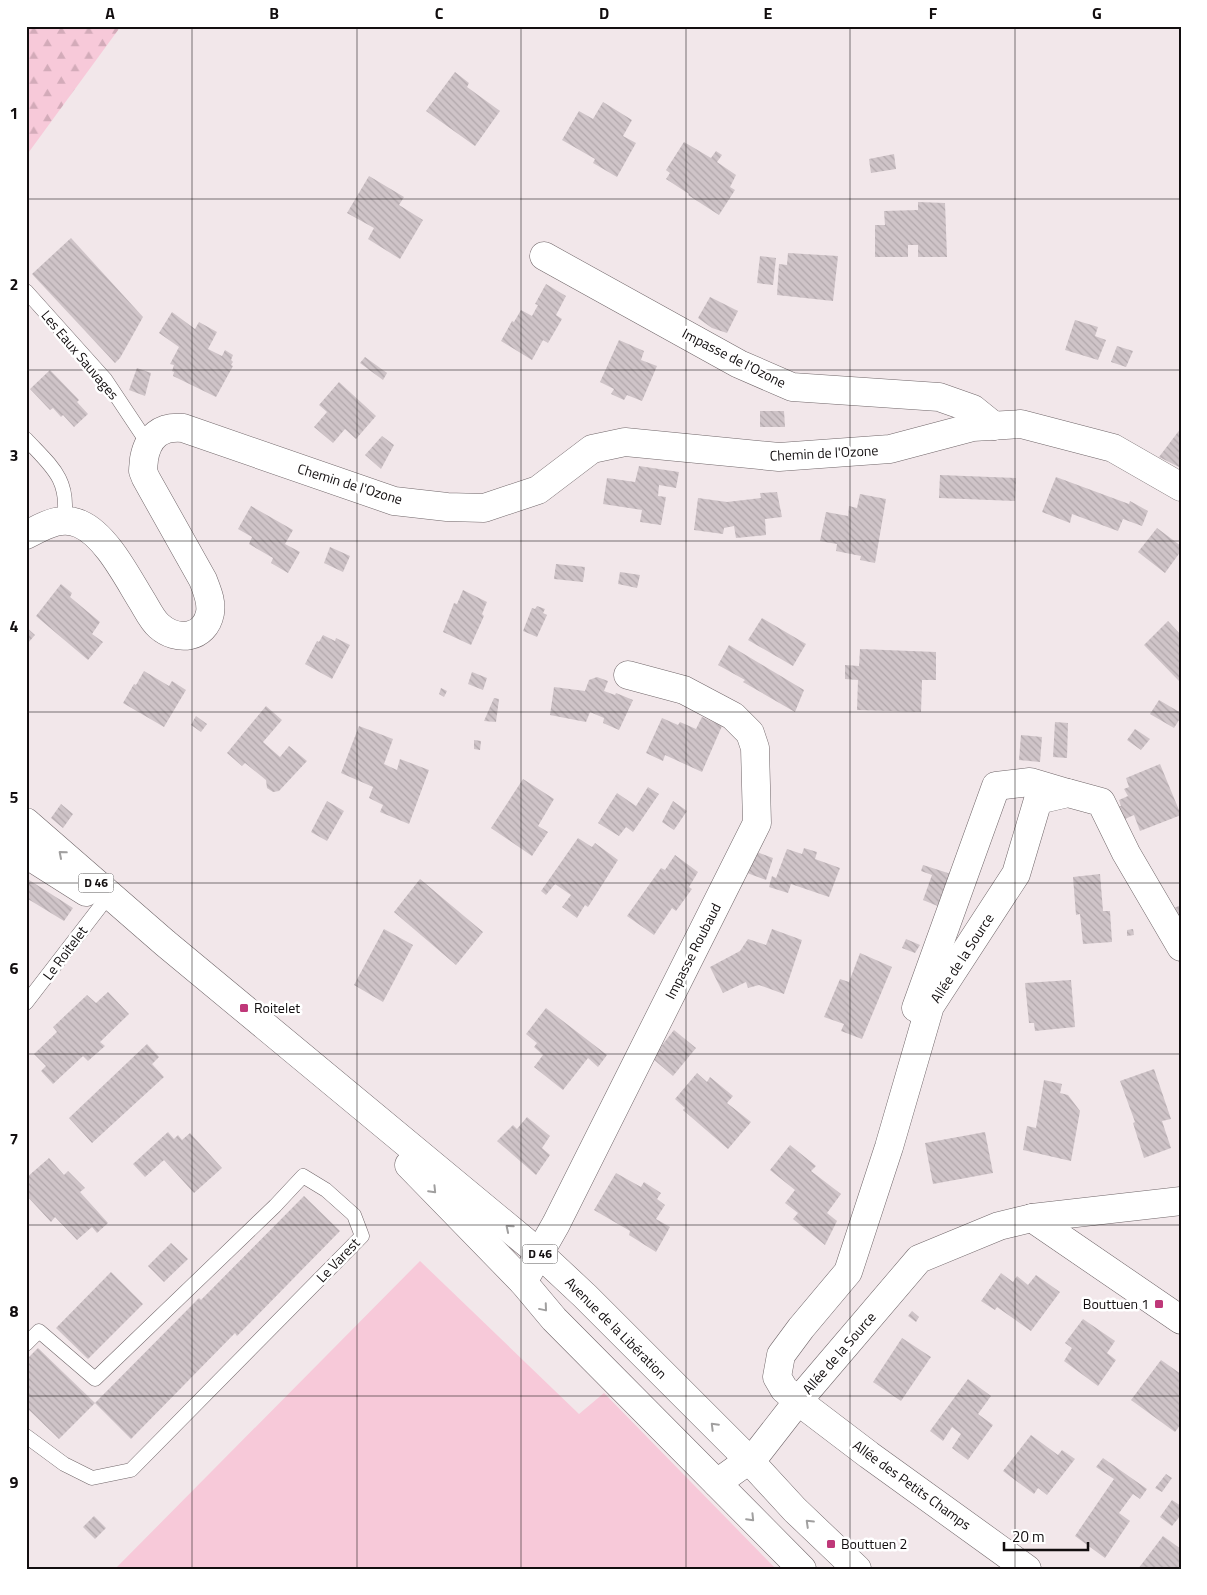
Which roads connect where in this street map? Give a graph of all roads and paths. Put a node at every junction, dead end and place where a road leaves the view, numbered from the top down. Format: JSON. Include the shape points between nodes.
{"nodes":[{"id":1,"x":544,"y":256,"type":"dead end"},
{"id":2,"x":26,"y":291,"type":"edge"},
{"id":3,"x":994,"y":426,"type":"junction"},
{"id":4,"x":26,"y":439,"type":"edge"},
{"id":5,"x":149,"y":446,"type":"junction"},
{"id":6,"x":1181,"y":486,"type":"edge"},
{"id":7,"x":64,"y":519,"type":"junction"},
{"id":8,"x":26,"y":534,"type":"edge"},
{"id":9,"x":628,"y":676,"type":"dead end"},
{"id":10,"x":1068,"y":794,"type":"junction"},
{"id":11,"x":26,"y":822,"type":"edge"},
{"id":12,"x":26,"y":854,"type":"edge"},
{"id":13,"x":103,"y":903,"type":"junction"},
{"id":14,"x":165,"y":943,"type":"junction"},
{"id":15,"x":1181,"y":947,"type":"edge"},
{"id":16,"x":26,"y":1003,"type":"edge"},
{"id":17,"x":315,"y":1066,"type":"junction"},
{"id":18,"x":900,"y":1107,"type":"junction"},
{"id":19,"x":1181,"y":1201,"type":"edge"},
{"id":20,"x":1032,"y":1218,"type":"junction"},
{"id":21,"x":539,"y":1253,"type":"junction"},
{"id":22,"x":523,"y":1282,"type":"junction"},
{"id":23,"x":1181,"y":1320,"type":"edge"},
{"id":24,"x":26,"y":1344,"type":"edge"},
{"id":25,"x":798,"y":1401,"type":"junction"},
{"id":26,"x":26,"y":1436,"type":"edge"},
{"id":27,"x":749,"y":1460,"type":"junction"},
{"id":28,"x":717,"y":1483,"type":"junction"},
{"id":29,"x":802,"y":1569,"type":"edge"},
{"id":30,"x":857,"y":1569,"type":"edge"},
{"id":31,"x":1027,"y":1569,"type":"edge"}],
"edges":[{"from":1,"to":3,"type":"street","name":"Impasse de l'Ozone","via":[[739,364],[792,387],[939,397],[973,409]]},
{"from":2,"to":5,"type":"lane","name":"Les Eaux Sauvages","via":[[105,379]]},
{"from":3,"to":5,"type":"street","name":"Chemin de l'Ozone","via":[[973,427],[890,449],[780,457],[625,442],[592,449],[538,490],[484,508],[394,501],[184,428],[163,430],[155,435]]},
{"from":3,"to":6,"type":"street","name":"Chemin de l'Ozone","via":[[1021,424],[1113,448]]},
{"from":4,"to":7,"type":"lane","via":[[59,475],[66,502]]},
{"from":5,"to":7,"type":"street","via":[[143,470],[208,592],[209,618],[200,632],[183,636],[159,626],[115,557],[95,534],[82,524]]},
{"from":7,"to":8,"type":"street"},
{"from":9,"to":21,"type":"street","name":"Impasse Roubaud","via":[[684,690],[733,716],[750,733],[755,748],[757,823]]},
{"from":10,"to":15,"type":"street","name":"Allée de la Source","via":[[1101,802],[1126,854]]},
{"from":10,"to":18,"type":"street","name":"Allée de la Source","via":[[1038,800],[1016,874],[930,1006]]},
{"from":10,"to":18,"type":"street","via":[[1030,782],[996,786],[901,1052]]},
{"from":14,"to":11,"type":"street","name":"Avenue de la Libération","number":"D 46","one_way":true},
{"from":12,"to":13,"type":"street","name":"Avenue de la Libération","number":"D 46"},
{"from":13,"to":14,"type":"street","name":"Avenue de la Libération","number":"D 46"},
{"from":13,"to":16,"type":"lane","name":"Le Roitelet"},
{"from":14,"to":17,"type":"street","name":"Avenue de la Libération","number":"D 46"},
{"from":21,"to":17,"type":"street","name":"Avenue de la Libération","number":"D 46","one_way":true},
{"from":17,"to":22,"type":"street","name":"Avenue de la Libération","number":"D 46","one_way":true},
{"from":18,"to":25,"type":"street","name":"Allée de la Source","via":[[848,1272],[781,1355],[777,1376],[784,1389]]},
{"from":19,"to":20,"type":"street","name":"Allée de la Source"},
{"from":20,"to":23,"type":"street"},
{"from":20,"to":25,"type":"street","name":"Allée de la Source","via":[[999,1226],[919,1260]]},
{"from":21,"to":22,"type":"street","name":"Impasse Roubaud"},
{"from":27,"to":21,"type":"street","name":"Avenue de la Libération","number":"D 46","one_way":true},
{"from":22,"to":28,"type":"street","name":"Avenue de la Libération","number":"D 46","one_way":true,"via":[[554,1319]]},
{"from":24,"to":26,"type":"lane","name":"Le Varest","via":[[39,1331],[95,1379],[303,1176],[326,1190],[354,1215],[362,1236],[131,1470],[92,1478],[64,1464]]},
{"from":25,"to":27,"type":"street","name":"Allée de la Source"},
{"from":25,"to":31,"type":"street","name":"Allée des Petits Champs"},
{"from":27,"to":28,"type":"street","name":"Allée de la Source"},
{"from":30,"to":27,"type":"street","name":"Avenue de la Libération","number":"D 46","one_way":true,"via":[[795,1510]]},
{"from":28,"to":29,"type":"street","name":"Avenue de la Libération","number":"D 46","one_way":true}]}
